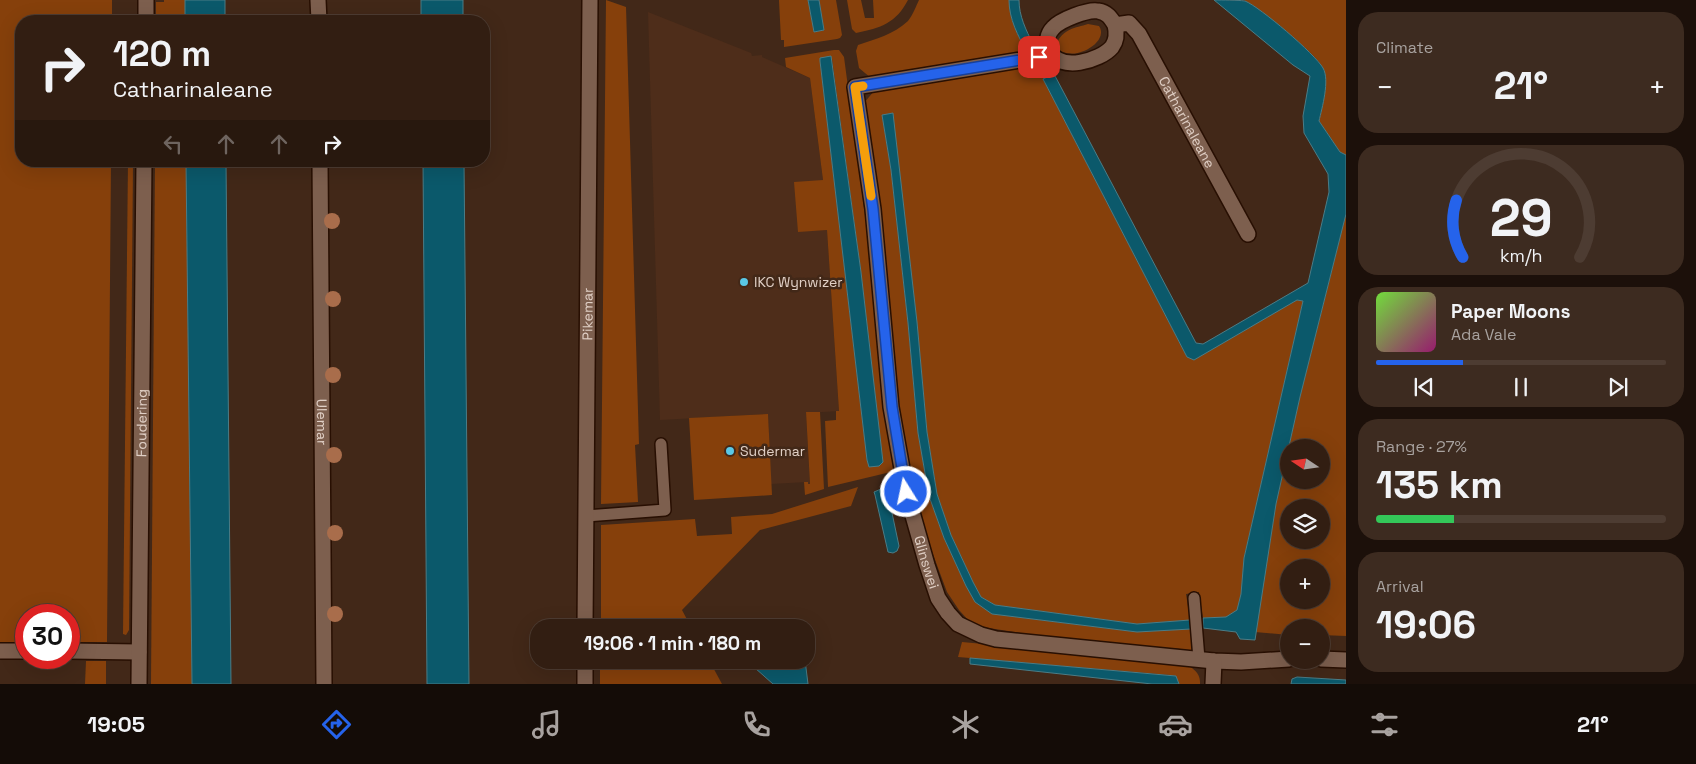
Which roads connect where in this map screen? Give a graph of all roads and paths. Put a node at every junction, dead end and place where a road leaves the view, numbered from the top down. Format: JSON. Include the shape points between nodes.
{"nodes":[{"id":1,"x":146,"y":0,"type":"edge"},
{"id":2,"x":318,"y":0,"type":"edge"},
{"id":3,"x":590,"y":0,"type":"edge"},
{"id":4,"x":146,"y":15,"type":"edge"},
{"id":5,"x":319,"y":15,"type":"edge"},
{"id":6,"x":1115,"y":25,"type":"junction"},
{"id":7,"x":1050,"y":52,"type":"junction"},
{"id":8,"x":144,"y":167,"type":"edge"},
{"id":9,"x":320,"y":167,"type":"edge"},
{"id":10,"x":1248,"y":234,"type":"dead end"},
{"id":11,"x":661,"y":444,"type":"dead end"},
{"id":12,"x":586,"y":516,"type":"junction"},
{"id":13,"x":1194,"y":598,"type":"dead end"},
{"id":14,"x":585,"y":619,"type":"edge"},
{"id":15,"x":0,"y":651,"type":"edge"},
{"id":16,"x":15,"y":651,"type":"edge"},
{"id":17,"x":80,"y":651,"type":"edge"},
{"id":18,"x":139,"y":652,"type":"junction"},
{"id":19,"x":1330,"y":659,"type":"edge"},
{"id":20,"x":1207,"y":660,"type":"junction"},
{"id":21,"x":1280,"y":660,"type":"edge"},
{"id":22,"x":1346,"y":660,"type":"edge"},
{"id":23,"x":585,"y":669,"type":"edge"},
{"id":24,"x":139,"y":684,"type":"edge"},
{"id":25,"x":324,"y":684,"type":"edge"},
{"id":26,"x":585,"y":684,"type":"edge"},
{"id":27,"x":1212,"y":684,"type":"edge"}],
"edges":[{"from":1,"to":4,"type":"street"},
{"from":2,"to":5,"type":"street"},
{"from":3,"to":12,"type":"street","name":"Pikemar"},
{"from":6,"to":7,"type":"street","via":[[1117,32],[1112,46],[1084,62],[1066,64]]},
{"from":6,"to":7,"type":"street","name":"Catharinaleane","via":[[1105,13],[1090,10],[1053,27],[1049,33]]},
{"from":6,"to":10,"type":"street","name":"Catharinaleane","via":[[1129,23],[1140,34]]},
{"from":7,"to":20,"type":"street","name":"Glinswei","via":[[1039,57],[855,87],[873,209],[892,407],[906,492],[938,598],[958,624],[981,636],[996,639]]},
{"from":8,"to":18,"type":"street","name":"Foudering"},
{"from":9,"to":25,"type":"street","name":"Ulemar"},
{"from":11,"to":12,"type":"lane","via":[[665,510]]},
{"from":12,"to":14,"type":"street","name":"Pikemar"},
{"from":13,"to":20,"type":"lane"},
{"from":15,"to":16,"type":"street"},
{"from":17,"to":18,"type":"street"},
{"from":18,"to":24,"type":"street","name":"Foudering"},
{"from":19,"to":22,"type":"street"},
{"from":20,"to":21,"type":"street","name":"Glinswei"},
{"from":20,"to":27,"type":"street"},
{"from":23,"to":26,"type":"street"}]}
